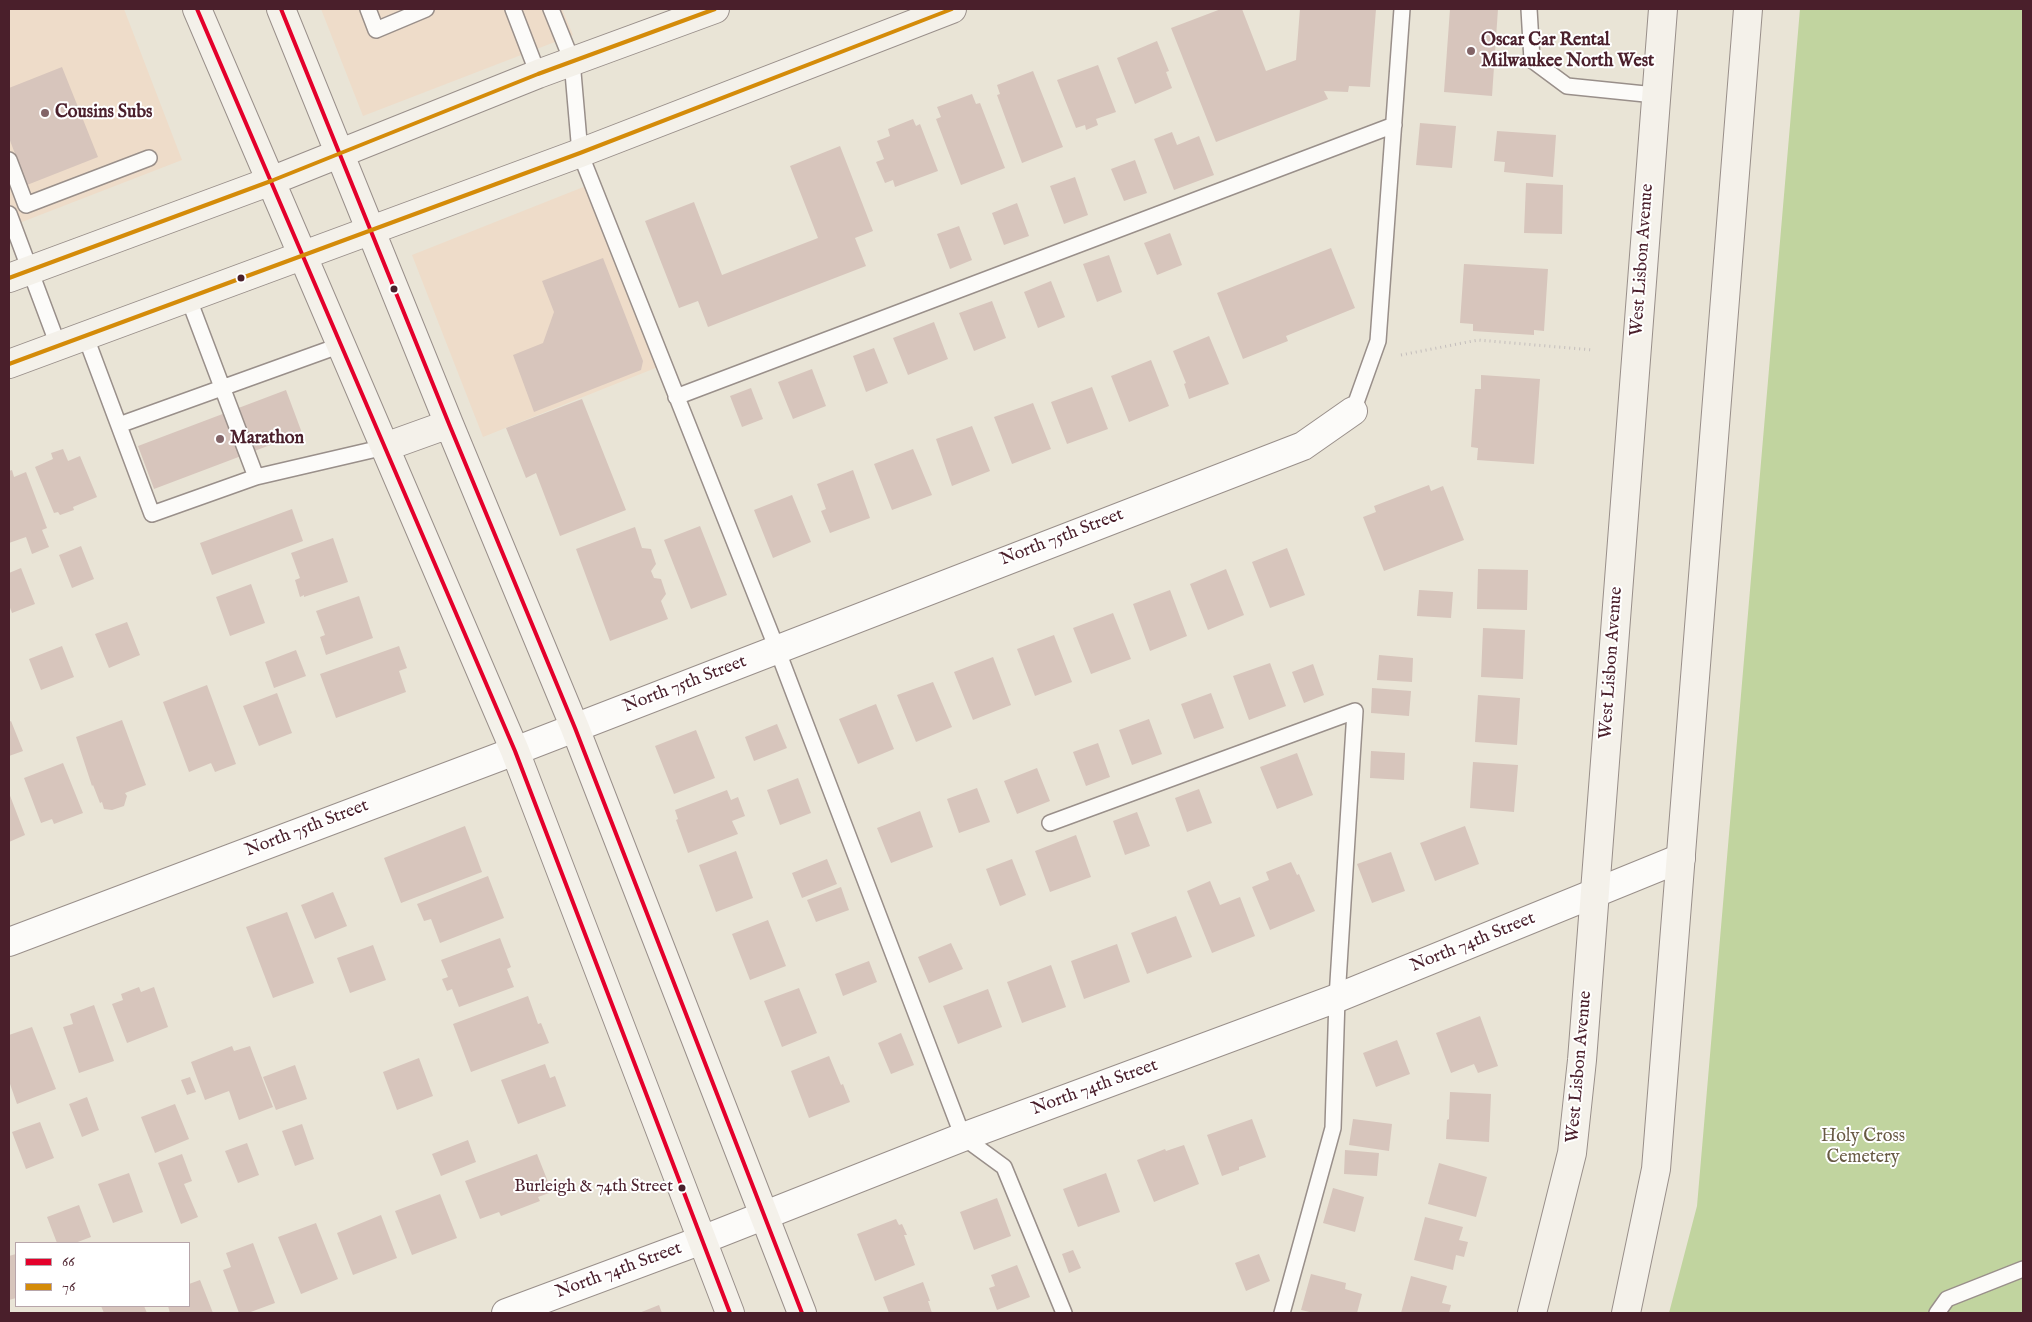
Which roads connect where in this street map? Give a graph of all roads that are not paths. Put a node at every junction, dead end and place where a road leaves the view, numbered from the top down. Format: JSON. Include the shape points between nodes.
{"nodes":[{"id":1,"x":197,"y":9,"type":"edge"},
{"id":2,"x":280,"y":9,"type":"edge"},
{"id":3,"x":368,"y":9,"type":"edge"},
{"id":4,"x":426,"y":9,"type":"edge"},
{"id":5,"x":513,"y":9,"type":"edge"},
{"id":6,"x":551,"y":9,"type":"edge"},
{"id":7,"x":715,"y":9,"type":"edge"},
{"id":8,"x":952,"y":9,"type":"edge"},
{"id":9,"x":1402,"y":9,"type":"edge"},
{"id":10,"x":1529,"y":9,"type":"edge"},
{"id":11,"x":1662,"y":9,"type":"edge"},
{"id":12,"x":1748,"y":9,"type":"edge"},
{"id":13,"x":572,"y":61,"type":"junction"},
{"id":14,"x":538,"y":74,"type":"junction"},
{"id":15,"x":1655,"y":95,"type":"junction"},
{"id":16,"x":1394,"y":125,"type":"junction"},
{"id":17,"x":580,"y":153,"type":"junction"},
{"id":18,"x":339,"y":154,"type":"junction"},
{"id":19,"x":149,"y":158,"type":"dead end"},
{"id":20,"x":9,"y":160,"type":"edge"},
{"id":21,"x":270,"y":181,"type":"junction"},
{"id":22,"x":9,"y":214,"type":"edge"},
{"id":23,"x":370,"y":230,"type":"junction"},
{"id":24,"x":302,"y":256,"type":"junction"},
{"id":25,"x":20,"y":274,"type":"edge"},
{"id":26,"x":188,"y":297,"type":"junction"},
{"id":27,"x":85,"y":335,"type":"junction"},
{"id":28,"x":58,"y":345,"type":"junction"},
{"id":29,"x":341,"y":345,"type":"junction"},
{"id":30,"x":9,"y":364,"type":"edge"},
{"id":31,"x":223,"y":387,"type":"junction"},
{"id":32,"x":676,"y":397,"type":"junction"},
{"id":33,"x":1353,"y":411,"type":"joint"},
{"id":34,"x":449,"y":424,"type":"junction"},
{"id":35,"x":119,"y":425,"type":"junction"},
{"id":36,"x":386,"y":447,"type":"junction"},
{"id":37,"x":256,"y":477,"type":"junction"},
{"id":38,"x":777,"y":648,"type":"junction"},
{"id":39,"x":575,"y":728,"type":"junction"},
{"id":40,"x":515,"y":751,"type":"junction"},
{"id":41,"x":1050,"y":823,"type":"dead end"},
{"id":42,"x":1681,"y":858,"type":"junction"},
{"id":43,"x":1595,"y":893,"type":"junction"},
{"id":44,"x":9,"y":942,"type":"edge"},
{"id":45,"x":1337,"y":998,"type":"junction"},
{"id":46,"x":963,"y":1137,"type":"junction"},
{"id":47,"x":764,"y":1216,"type":"junction"},
{"id":48,"x":702,"y":1240,"type":"junction"},
{"id":49,"x":2023,"y":1269,"type":"edge"},
{"id":50,"x":506,"y":1313,"type":"edge"},
{"id":51,"x":730,"y":1313,"type":"edge"},
{"id":52,"x":802,"y":1313,"type":"edge"},
{"id":53,"x":1064,"y":1313,"type":"edge"},
{"id":54,"x":1282,"y":1313,"type":"edge"},
{"id":55,"x":1532,"y":1313,"type":"edge"},
{"id":56,"x":1626,"y":1313,"type":"edge"},
{"id":57,"x":1937,"y":1313,"type":"edge"}],
"edges":[{"from":1,"to":21,"type":"main road"},
{"from":2,"to":18,"type":"main road"},
{"from":3,"to":4,"type":"lane","via":[[376,30]]},
{"from":5,"to":14,"type":"lane"},
{"from":6,"to":13,"type":"lane"},
{"from":7,"to":13,"type":"main road"},
{"from":8,"to":17,"type":"main road"},
{"from":9,"to":16,"type":"lane"},
{"from":10,"to":15,"type":"lane","via":[[1532,60],[1566,86]]},
{"from":11,"to":15,"type":"main road","name":"West Lisbon Avenue"},
{"from":12,"to":42,"type":"main road"},
{"from":13,"to":14,"type":"main road"},
{"from":13,"to":17,"type":"lane"},
{"from":14,"to":18,"type":"main road"},
{"from":15,"to":43,"type":"main road","name":"West Lisbon Avenue"},
{"from":16,"to":32,"type":"lane"},
{"from":16,"to":33,"type":"lane","via":[[1378,341]]},
{"from":17,"to":23,"type":"main road"},
{"from":17,"to":32,"type":"lane"},
{"from":18,"to":21,"type":"main road"},
{"from":18,"to":23,"type":"main road"},
{"from":19,"to":20,"type":"lane","via":[[26,205]]},
{"from":21,"to":24,"type":"main road"},
{"from":21,"to":25,"type":"main road"},
{"from":22,"to":25,"type":"lane"},
{"from":23,"to":24,"type":"main road"},
{"from":23,"to":34,"type":"main road"},
{"from":24,"to":26,"type":"main road"},
{"from":24,"to":29,"type":"main road"},
{"from":25,"to":28,"type":"lane"},
{"from":26,"to":27,"type":"main road"},
{"from":26,"to":31,"type":"lane"},
{"from":27,"to":28,"type":"main road"},
{"from":27,"to":35,"type":"lane"},
{"from":28,"to":30,"type":"main road"},
{"from":29,"to":31,"type":"lane"},
{"from":29,"to":36,"type":"main road"},
{"from":31,"to":35,"type":"lane"},
{"from":31,"to":37,"type":"lane"},
{"from":32,"to":38,"type":"lane"},
{"from":33,"to":38,"type":"street","name":"North 75th Street","via":[[1303,446]]},
{"from":34,"to":36,"type":"main road"},
{"from":34,"to":39,"type":"main road"},
{"from":35,"to":37,"type":"lane","via":[[152,514]]},
{"from":36,"to":37,"type":"lane"},
{"from":36,"to":40,"type":"main road"},
{"from":38,"to":39,"type":"street","name":"North 75th Street"},
{"from":38,"to":46,"type":"lane"},
{"from":39,"to":40,"type":"street","name":"North 75th Street"},
{"from":39,"to":47,"type":"main road"},
{"from":40,"to":44,"type":"street","name":"North 75th Street"},
{"from":40,"to":48,"type":"main road"},
{"from":41,"to":45,"type":"lane","via":[[1355,711]]},
{"from":42,"to":43,"type":"street","name":"North 74th Street"},
{"from":42,"to":56,"type":"main road","via":[[1656,1169]]},
{"from":43,"to":45,"type":"street","name":"North 74th Street"},
{"from":43,"to":55,"type":"main road","name":"West Lisbon Avenue","via":[[1572,1153]]},
{"from":45,"to":46,"type":"street","name":"North 74th Street"},
{"from":45,"to":54,"type":"lane","via":[[1333,1128]]},
{"from":46,"to":47,"type":"street","name":"North 74th Street"},
{"from":46,"to":53,"type":"lane","via":[[1004,1168]]},
{"from":47,"to":48,"type":"street","name":"North 74th Street"},
{"from":47,"to":52,"type":"main road"},
{"from":48,"to":50,"type":"street","name":"North 74th Street"},
{"from":48,"to":51,"type":"main road"},
{"from":49,"to":57,"type":"lane","via":[[1947,1300]]}]}
